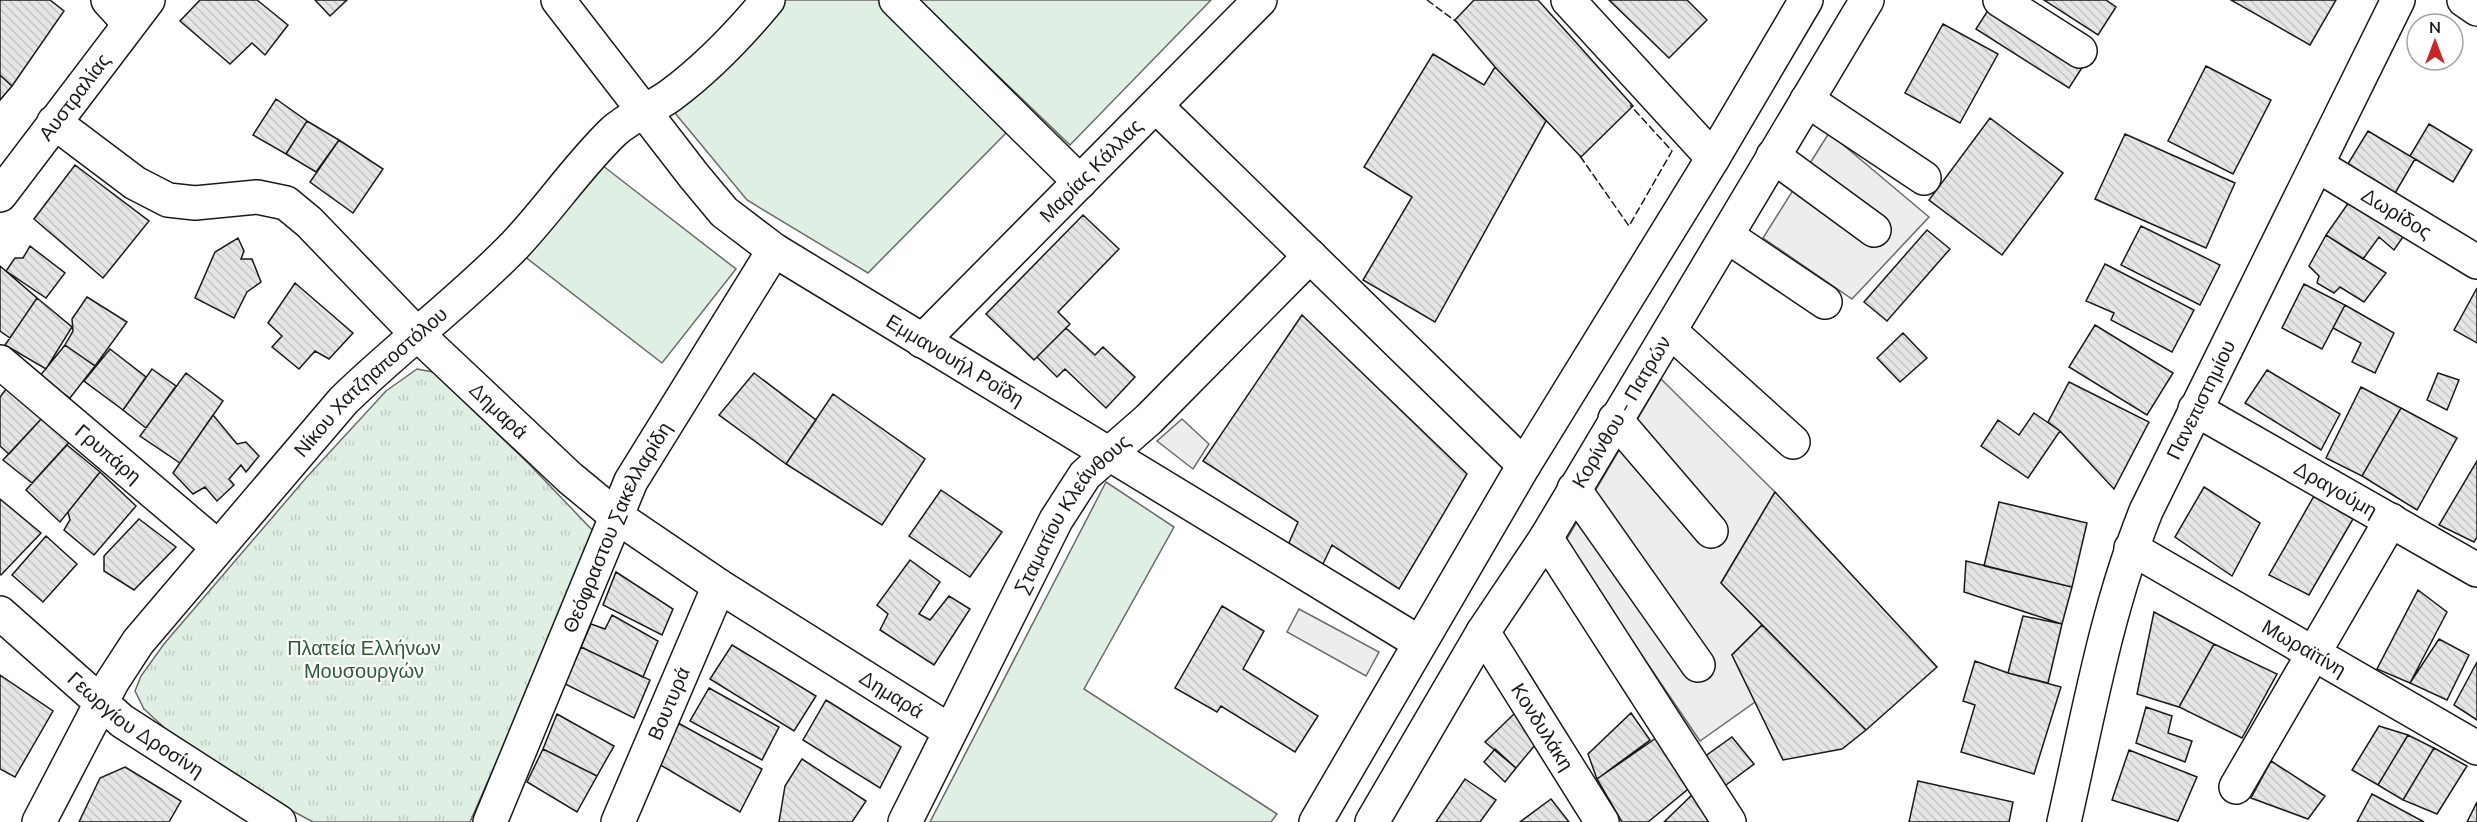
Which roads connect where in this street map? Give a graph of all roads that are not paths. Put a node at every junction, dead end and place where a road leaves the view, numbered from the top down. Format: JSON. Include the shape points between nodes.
{"nodes":[{"id":1,"x":558,"y":0,"type":"edge"},
{"id":2,"x":768,"y":0,"type":"edge"},
{"id":3,"x":896,"y":0,"type":"edge"},
{"id":4,"x":1260,"y":0,"type":"edge"},
{"id":5,"x":1568,"y":0,"type":"edge"},
{"id":6,"x":1806,"y":0,"type":"edge"},
{"id":7,"x":1867,"y":0,"type":"edge"},
{"id":8,"x":2000,"y":0,"type":"edge"},
{"id":9,"x":2398,"y":0,"type":"edge"},
{"id":10,"x":2464,"y":0,"type":"edge"},
{"id":11,"x":129,"y":8,"type":"edge"},
{"id":12,"x":2477,"y":9,"type":"edge"},
{"id":13,"x":2080,"y":51,"type":"dead end"},
{"id":14,"x":1807,"y":100,"type":"junction"},
{"id":15,"x":1156,"y":106,"type":"junction"},
{"id":16,"x":645,"y":110,"type":"junction"},
{"id":17,"x":54,"y":122,"type":"junction"},
{"id":18,"x":1773,"y":156,"type":"junction"},
{"id":19,"x":1713,"y":158,"type":"junction"},
{"id":20,"x":2317,"y":165,"type":"junction"},
{"id":21,"x":1924,"y":178,"type":"dead end"},
{"id":22,"x":1080,"y":182,"type":"junction"},
{"id":23,"x":0,"y":195,"type":"edge"},
{"id":24,"x":1874,"y":230,"type":"dead end"},
{"id":25,"x":1726,"y":236,"type":"junction"},
{"id":26,"x":774,"y":250,"type":"junction"},
{"id":27,"x":1310,"y":256,"type":"junction"},
{"id":28,"x":2477,"y":262,"type":"edge"},
{"id":29,"x":1825,"y":302,"type":"dead end"},
{"id":30,"x":1670,"y":331,"type":"junction"},
{"id":31,"x":416,"y":333,"type":"junction"},
{"id":32,"x":922,"y":340,"type":"junction"},
{"id":33,"x":0,"y":362,"type":"edge"},
{"id":34,"x":2195,"y":409,"type":"junction"},
{"id":35,"x":1615,"y":419,"type":"junction"},
{"id":36,"x":1793,"y":442,"type":"dead end"},
{"id":37,"x":1108,"y":454,"type":"junction"},
{"id":38,"x":1524,"y":465,"type":"junction"},
{"id":39,"x":1574,"y":489,"type":"junction"},
{"id":40,"x":616,"y":516,"type":"junction"},
{"id":41,"x":2391,"y":520,"type":"junction"},
{"id":42,"x":1711,"y":531,"type":"dead end"},
{"id":43,"x":1546,"y":538,"type":"junction"},
{"id":44,"x":218,"y":547,"type":"junction"},
{"id":45,"x":2131,"y":548,"type":"junction"},
{"id":46,"x":2477,"y":570,"type":"edge"},
{"id":47,"x":719,"y":586,"type":"junction"},
{"id":48,"x":0,"y":613,"type":"edge"},
{"id":49,"x":1483,"y":632,"type":"junction"},
{"id":50,"x":1419,"y":643,"type":"junction"},
{"id":51,"x":2314,"y":652,"type":"junction"},
{"id":52,"x":1698,"y":665,"type":"dead end"},
{"id":53,"x":100,"y":704,"type":"junction"},
{"id":54,"x":950,"y":731,"type":"junction"},
{"id":55,"x":2477,"y":747,"type":"edge"},
{"id":56,"x":2236,"y":787,"type":"dead end"},
{"id":57,"x":39,"y":822,"type":"edge"},
{"id":58,"x":279,"y":822,"type":"edge"},
{"id":59,"x":490,"y":822,"type":"edge"},
{"id":60,"x":618,"y":822,"type":"edge"},
{"id":61,"x":905,"y":822,"type":"edge"},
{"id":62,"x":1316,"y":822,"type":"edge"},
{"id":63,"x":1372,"y":822,"type":"edge"},
{"id":64,"x":1602,"y":822,"type":"edge"},
{"id":65,"x":1729,"y":822,"type":"edge"},
{"id":66,"x":2064,"y":822,"type":"edge"}],
"edges":[{"from":1,"to":16,"type":"main road","name":"Εμμανουήλ Ροΐδη"},
{"from":2,"to":16,"type":"main road","name":"Νίκου Χατζηαποστόλου","via":[[682,86]]},
{"from":3,"to":22,"type":"main road"},
{"from":4,"to":15,"type":"main road","name":"Μαρίας Κάλλας"},
{"from":5,"to":19,"type":"main road"},
{"from":6,"to":19,"type":"main road"},
{"from":7,"to":14,"type":"main road","name":"Κορίνθου - Πατρών"},
{"from":8,"to":13,"type":"main road"},
{"from":9,"to":20,"type":"main road","name":"Πανεπιστημίου"},
{"from":10,"to":12,"type":"main road"},
{"from":11,"to":17,"type":"main road","name":"Αυστραλίας"},
{"from":14,"to":18,"type":"main road","name":"Κορίνθου - Πατρών"},
{"from":14,"to":21,"type":"main road"},
{"from":15,"to":22,"type":"main road","name":"Μαρίας Κάλλας"},
{"from":15,"to":27,"type":"main road"},
{"from":16,"to":26,"type":"main road","name":"Εμμανουήλ Ροΐδη","via":[[724,212]]},
{"from":16,"to":31,"type":"main road","name":"Νίκου Χατζηαποστόλου","via":[[612,133],[515,245]]},
{"from":17,"to":23,"type":"main road","name":"Αυστραλίας"},
{"from":17,"to":31,"type":"main road","name":"Δημαρά","via":[[135,183],[168,200],[195,203],[257,197],[286,203]]},
{"from":18,"to":24,"type":"main road"},
{"from":18,"to":25,"type":"main road","name":"Κορίνθου - Πατρών"},
{"from":19,"to":38,"type":"main road"},
{"from":20,"to":28,"type":"main road","name":"Δωρίδος"},
{"from":20,"to":34,"type":"main road","name":"Πανεπιστημίου"},
{"from":22,"to":32,"type":"main road","name":"Μαρίας Κάλλας"},
{"from":25,"to":29,"type":"main road"},
{"from":25,"to":30,"type":"main road","name":"Κορίνθου - Πατρών"},
{"from":26,"to":32,"type":"main road","name":"Εμμανουήλ Ροΐδη"},
{"from":26,"to":40,"type":"main road","name":"Θεόφραστου Σακελλαρίδη","via":[[646,456]]},
{"from":27,"to":37,"type":"main road","name":"Σταματίου Κλεάνθους","via":[[1149,419]]},
{"from":27,"to":38,"type":"main road"},
{"from":30,"to":35,"type":"main road","name":"Κορίνθου - Πατρών"},
{"from":30,"to":36,"type":"main road"},
{"from":31,"to":40,"type":"main road","name":"Δημαρά","via":[[570,478]]},
{"from":31,"to":44,"type":"main road","name":"Νίκου Χατζηαποστόλου","via":[[343,401]]},
{"from":32,"to":37,"type":"main road","name":"Εμμανουήλ Ροΐδη"},
{"from":33,"to":44,"type":"main road","name":"Γρυπάρη"},
{"from":34,"to":41,"type":"main road","name":"Δραγούμη"},
{"from":34,"to":45,"type":"main road","name":"Πανεπιστημίου"},
{"from":35,"to":39,"type":"main road","name":"Κορίνθου - Πατρών"},
{"from":35,"to":42,"type":"main road"},
{"from":37,"to":50,"type":"main road","name":"Εμμανουήλ Ροΐδη"},
{"from":37,"to":54,"type":"main road","name":"Σταματίου Κλεάνθους","via":[[1085,475],[1056,520]]},
{"from":38,"to":50,"type":"main road"},
{"from":39,"to":43,"type":"main road","name":"Κορίνθου - Πατρών"},
{"from":39,"to":52,"type":"main road"},
{"from":40,"to":47,"type":"main road","name":"Δημαρά"},
{"from":40,"to":59,"type":"main road","name":"Θεόφραστου Σακελλαρίδη"},
{"from":41,"to":46,"type":"main road","name":"Δραγούμη"},
{"from":41,"to":51,"type":"main road"},
{"from":43,"to":49,"type":"main road","name":"Κορίνθου - Πατρών"},
{"from":43,"to":65,"type":"main road"},
{"from":44,"to":53,"type":"main road","name":"Νίκου Χατζηαποστόλου","via":[[138,642]]},
{"from":45,"to":51,"type":"main road","name":"Μωραϊτίνη"},
{"from":45,"to":66,"type":"main road","name":"Πανεπιστημίου","via":[[2109,621]]},
{"from":47,"to":54,"type":"main road","name":"Δημαρά"},
{"from":47,"to":60,"type":"main road","name":"Βουτυρά"},
{"from":48,"to":53,"type":"main road","name":"Γεωργίου Δροσίνη"},
{"from":49,"to":63,"type":"main road","name":"Κορίνθου - Πατρών"},
{"from":49,"to":64,"type":"main road","name":"Κονδυλάκη"},
{"from":50,"to":62,"type":"main road"},
{"from":51,"to":55,"type":"main road","name":"Μωραϊτίνη"},
{"from":51,"to":56,"type":"main road"},
{"from":53,"to":57,"type":"main road","name":"Νίκου Χατζηαποστόλου"},
{"from":53,"to":58,"type":"main road","name":"Γεωργίου Δροσίνη"},
{"from":54,"to":61,"type":"main road","name":"Σταματίου Κλεάνθους"}]}
